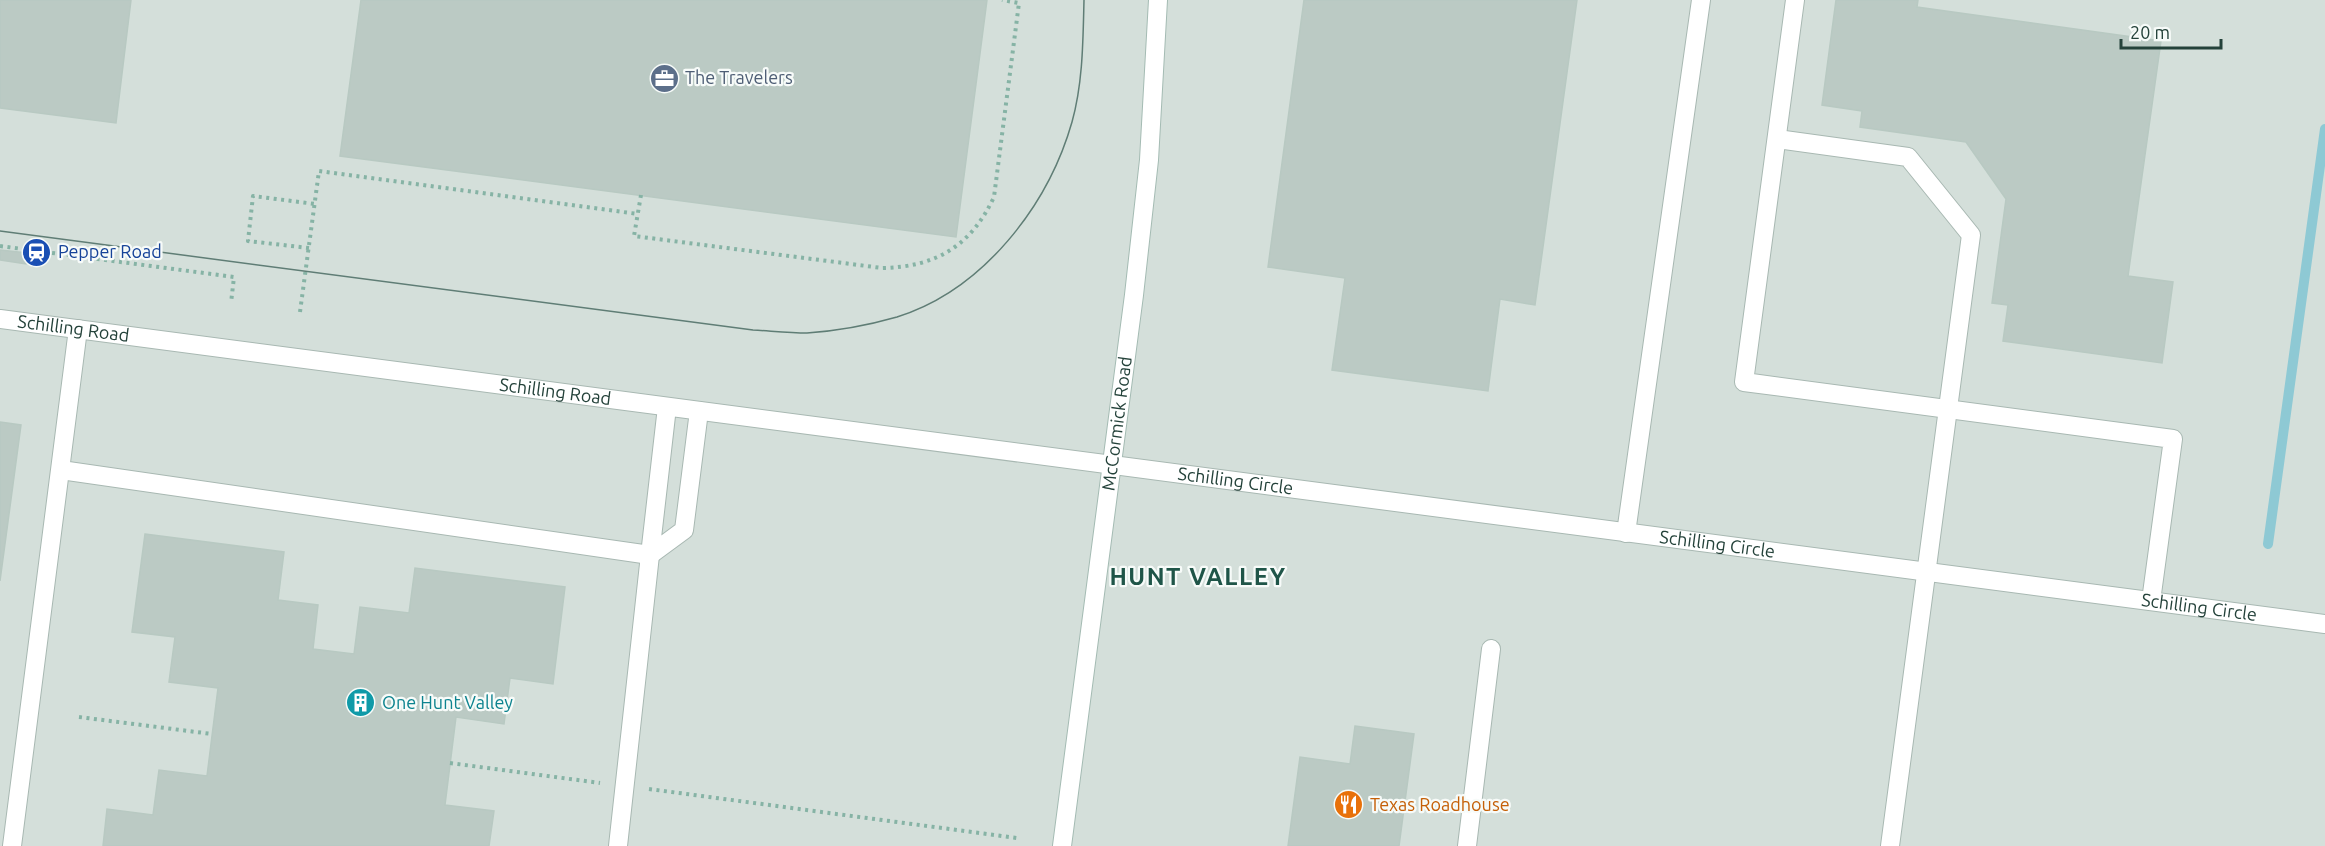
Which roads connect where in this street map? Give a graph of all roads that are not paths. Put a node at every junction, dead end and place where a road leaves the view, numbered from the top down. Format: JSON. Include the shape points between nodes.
{"nodes":[{"id":1,"x":1158,"y":0,"type":"edge"},
{"id":2,"x":1701,"y":0,"type":"edge"},
{"id":3,"x":1796,"y":0,"type":"edge"},
{"id":4,"x":1777,"y":139,"type":"junction"},
{"id":5,"x":0,"y":318,"type":"edge"},
{"id":6,"x":78,"y":329,"type":"junction"},
{"id":7,"x":667,"y":407,"type":"junction"},
{"id":8,"x":1948,"y":409,"type":"junction"},
{"id":9,"x":699,"y":411,"type":"junction"},
{"id":10,"x":1110,"y":466,"type":"junction"},
{"id":11,"x":61,"y":470,"type":"junction"},
{"id":12,"x":1626,"y":533,"type":"junction"},
{"id":13,"x":650,"y":555,"type":"junction"},
{"id":14,"x":1926,"y":572,"type":"junction"},
{"id":15,"x":2151,"y":601,"type":"junction"},
{"id":16,"x":2325,"y":624,"type":"edge"},
{"id":17,"x":1491,"y":649,"type":"dead end"},
{"id":18,"x":12,"y":846,"type":"edge"},
{"id":19,"x":618,"y":846,"type":"edge"},
{"id":20,"x":1062,"y":846,"type":"edge"},
{"id":21,"x":1467,"y":846,"type":"edge"},
{"id":22,"x":1890,"y":846,"type":"edge"}],
"edges":[{"from":1,"to":10,"type":"street","name":"McCormick Road","via":[[1149,160]]},
{"from":2,"to":12,"type":"street"},
{"from":3,"to":4,"type":"street"},
{"from":4,"to":8,"type":"street","via":[[1908,157],[1971,236]]},
{"from":4,"to":8,"type":"street","via":[[1744,382]]},
{"from":5,"to":6,"type":"street","name":"Schilling Road"},
{"from":6,"to":7,"type":"street","name":"Schilling Road"},
{"from":6,"to":11,"type":"street"},
{"from":7,"to":9,"type":"street","name":"Schilling Road"},
{"from":7,"to":13,"type":"street"},
{"from":8,"to":14,"type":"street"},
{"from":8,"to":15,"type":"street","via":[[2173,439]]},
{"from":9,"to":10,"type":"street","name":"Schilling Road"},
{"from":9,"to":13,"type":"street","via":[[684,530]]},
{"from":10,"to":12,"type":"street","name":"Schilling Circle"},
{"from":10,"to":20,"type":"street","name":"McCormick Road"},
{"from":11,"to":13,"type":"street"},
{"from":11,"to":18,"type":"street"},
{"from":12,"to":14,"type":"street","name":"Schilling Circle"},
{"from":13,"to":19,"type":"street"},
{"from":14,"to":15,"type":"street","name":"Schilling Circle"},
{"from":14,"to":22,"type":"street"},
{"from":15,"to":16,"type":"street","name":"Schilling Circle"},
{"from":17,"to":21,"type":"street"}]}
